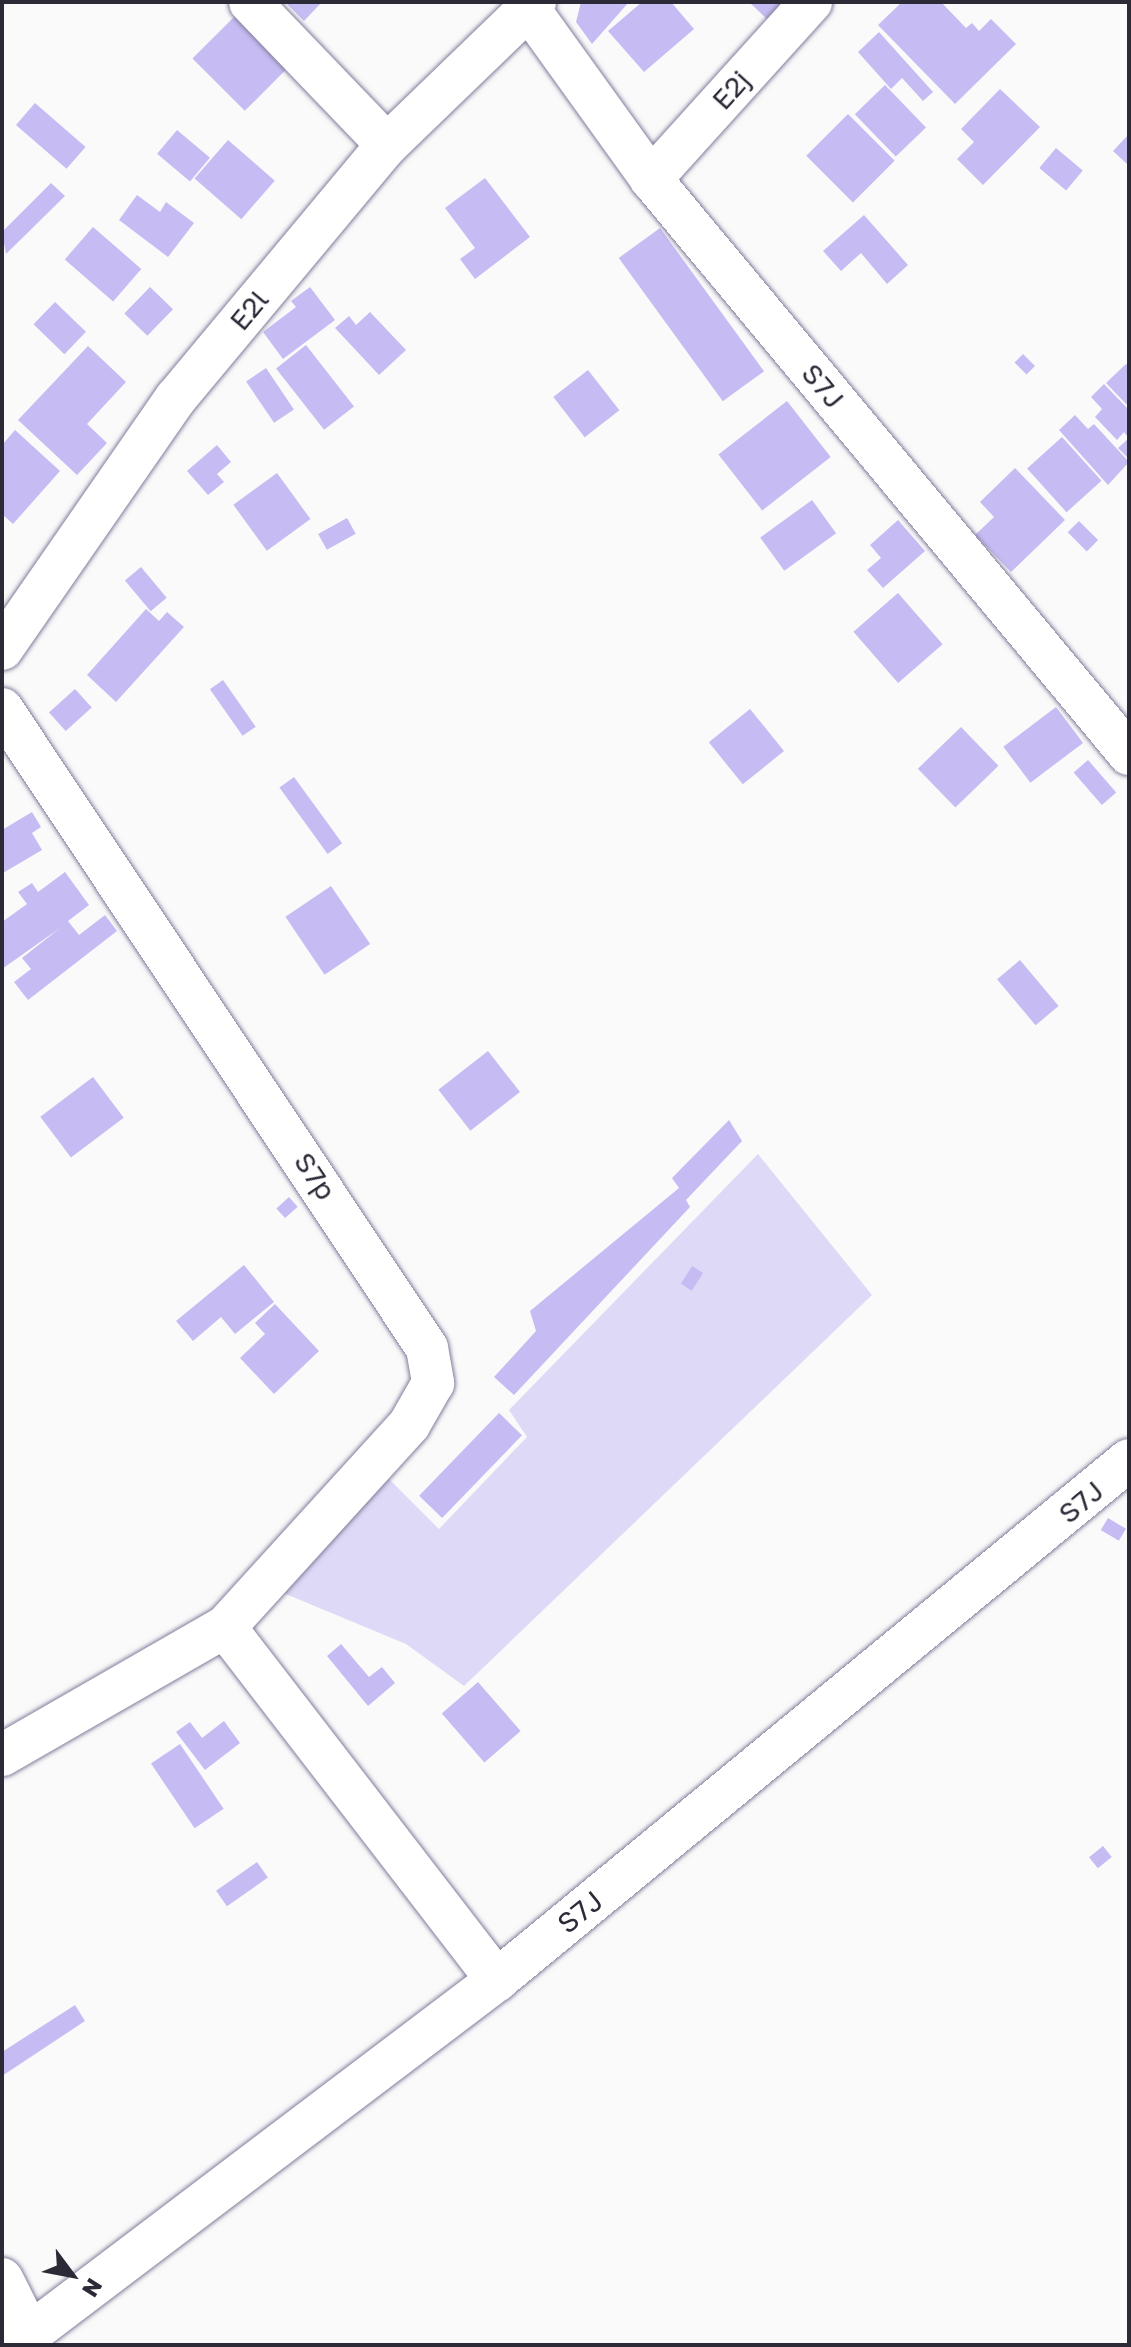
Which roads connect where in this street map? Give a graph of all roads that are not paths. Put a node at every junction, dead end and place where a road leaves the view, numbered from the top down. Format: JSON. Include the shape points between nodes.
{"nodes":[{"id":1,"x":250,"y":2,"type":"edge"},
{"id":2,"x":811,"y":2,"type":"edge"},
{"id":3,"x":532,"y":6,"type":"edge"},
{"id":4,"x":387,"y":145,"type":"junction"},
{"id":5,"x":651,"y":179,"type":"junction"},
{"id":6,"x":2,"y":649,"type":"edge"},
{"id":7,"x":2,"y":709,"type":"edge"},
{"id":8,"x":1129,"y":754,"type":"edge"},
{"id":9,"x":1129,"y":1460,"type":"edge"},
{"id":10,"x":225,"y":1627,"type":"junction"},
{"id":11,"x":2,"y":1755,"type":"edge"},
{"id":12,"x":497,"y":1980,"type":"junction"},
{"id":13,"x":2,"y":2279,"type":"edge"},
{"id":14,"x":14,"y":2339,"type":"edge"}],
"edges":[{"from":1,"to":4,"type":"street"},
{"from":2,"to":5,"type":"street","name":"E2j"},
{"from":3,"to":4,"type":"street","name":"E2l"},
{"from":3,"to":5,"type":"street","name":"S7J"},
{"from":4,"to":6,"type":"street","name":"E2l","via":[[176,398]]},
{"from":5,"to":8,"type":"street","name":"S7J"},
{"from":7,"to":10,"type":"street","name":"S7p","via":[[427,1348],[433,1383],[409,1425]]},
{"from":9,"to":12,"type":"street","name":"S7J"},
{"from":10,"to":11,"type":"street","name":"S7p"},
{"from":10,"to":12,"type":"street"},
{"from":12,"to":14,"type":"street","name":"S7J"},
{"from":13,"to":14,"type":"street"}]}
